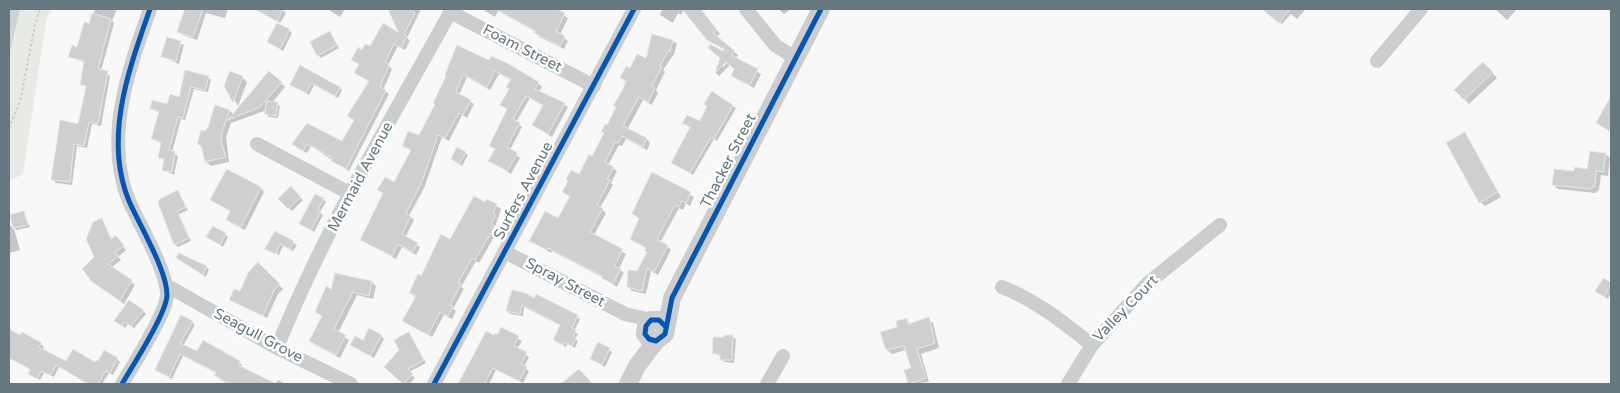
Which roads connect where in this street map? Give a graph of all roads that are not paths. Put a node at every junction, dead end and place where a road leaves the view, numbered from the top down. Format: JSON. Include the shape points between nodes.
{"nodes":[{"id":1,"x":150,"y":9,"type":"edge"},
{"id":2,"x":634,"y":9,"type":"edge"},
{"id":3,"x":746,"y":9,"type":"edge"},
{"id":4,"x":820,"y":9,"type":"edge"},
{"id":5,"x":1421,"y":9,"type":"edge"},
{"id":6,"x":451,"y":10,"type":"edge"},
{"id":7,"x":795,"y":58,"type":"junction"},
{"id":8,"x":1377,"y":61,"type":"dead end"},
{"id":9,"x":594,"y":86,"type":"junction"},
{"id":10,"x":257,"y":144,"type":"dead end"},
{"id":11,"x":351,"y":194,"type":"junction"},
{"id":12,"x":1220,"y":225,"type":"dead end"},
{"id":13,"x":505,"y":252,"type":"junction"},
{"id":14,"x":166,"y":285,"type":"junction"},
{"id":15,"x":1002,"y":288,"type":"dead end"},
{"id":16,"x":652,"y":329,"type":"junction"},
{"id":17,"x":1092,"y":345,"type":"junction"},
{"id":18,"x":277,"y":348,"type":"junction"},
{"id":19,"x":783,"y":356,"type":"dead end"},
{"id":20,"x":122,"y":384,"type":"edge"},
{"id":21,"x":351,"y":384,"type":"edge"},
{"id":22,"x":434,"y":384,"type":"edge"},
{"id":23,"x":628,"y":384,"type":"edge"},
{"id":24,"x":767,"y":384,"type":"edge"},
{"id":25,"x":1068,"y":384,"type":"edge"}],
"edges":[{"from":1,"to":14,"type":"street","via":[[122,100],[118,148],[128,199]]},
{"from":2,"to":9,"type":"street","name":"Surfers Avenue"},
{"from":3,"to":7,"type":"street","via":[[775,45]]},
{"from":4,"to":7,"type":"street","name":"Thacker Street"},
{"from":5,"to":8,"type":"street"},
{"from":6,"to":9,"type":"street","name":"Foam Street"},
{"from":6,"to":11,"type":"street","name":"Mermaid Avenue"},
{"from":7,"to":16,"type":"street","name":"Thacker Street","via":[[672,298]]},
{"from":9,"to":13,"type":"street","name":"Surfers Avenue"},
{"from":10,"to":11,"type":"street"},
{"from":11,"to":18,"type":"street","name":"Mermaid Avenue","via":[[297,298]]},
{"from":12,"to":17,"type":"street","name":"Valley Court","via":[[1148,283]]},
{"from":13,"to":16,"type":"street","name":"Spray Street"},
{"from":13,"to":22,"type":"street","name":"Surfers Avenue"},
{"from":14,"to":18,"type":"street","name":"Seagull Grove"},
{"from":14,"to":20,"type":"street","via":[[165,305]]},
{"from":15,"to":17,"type":"street","via":[[1050,311]]},
{"from":16,"to":23,"type":"street","name":"Thacker Street"},
{"from":17,"to":25,"type":"street","name":"Valley Court"},
{"from":18,"to":21,"type":"street","name":"Seagull Grove"},
{"from":19,"to":24,"type":"street"}]}
